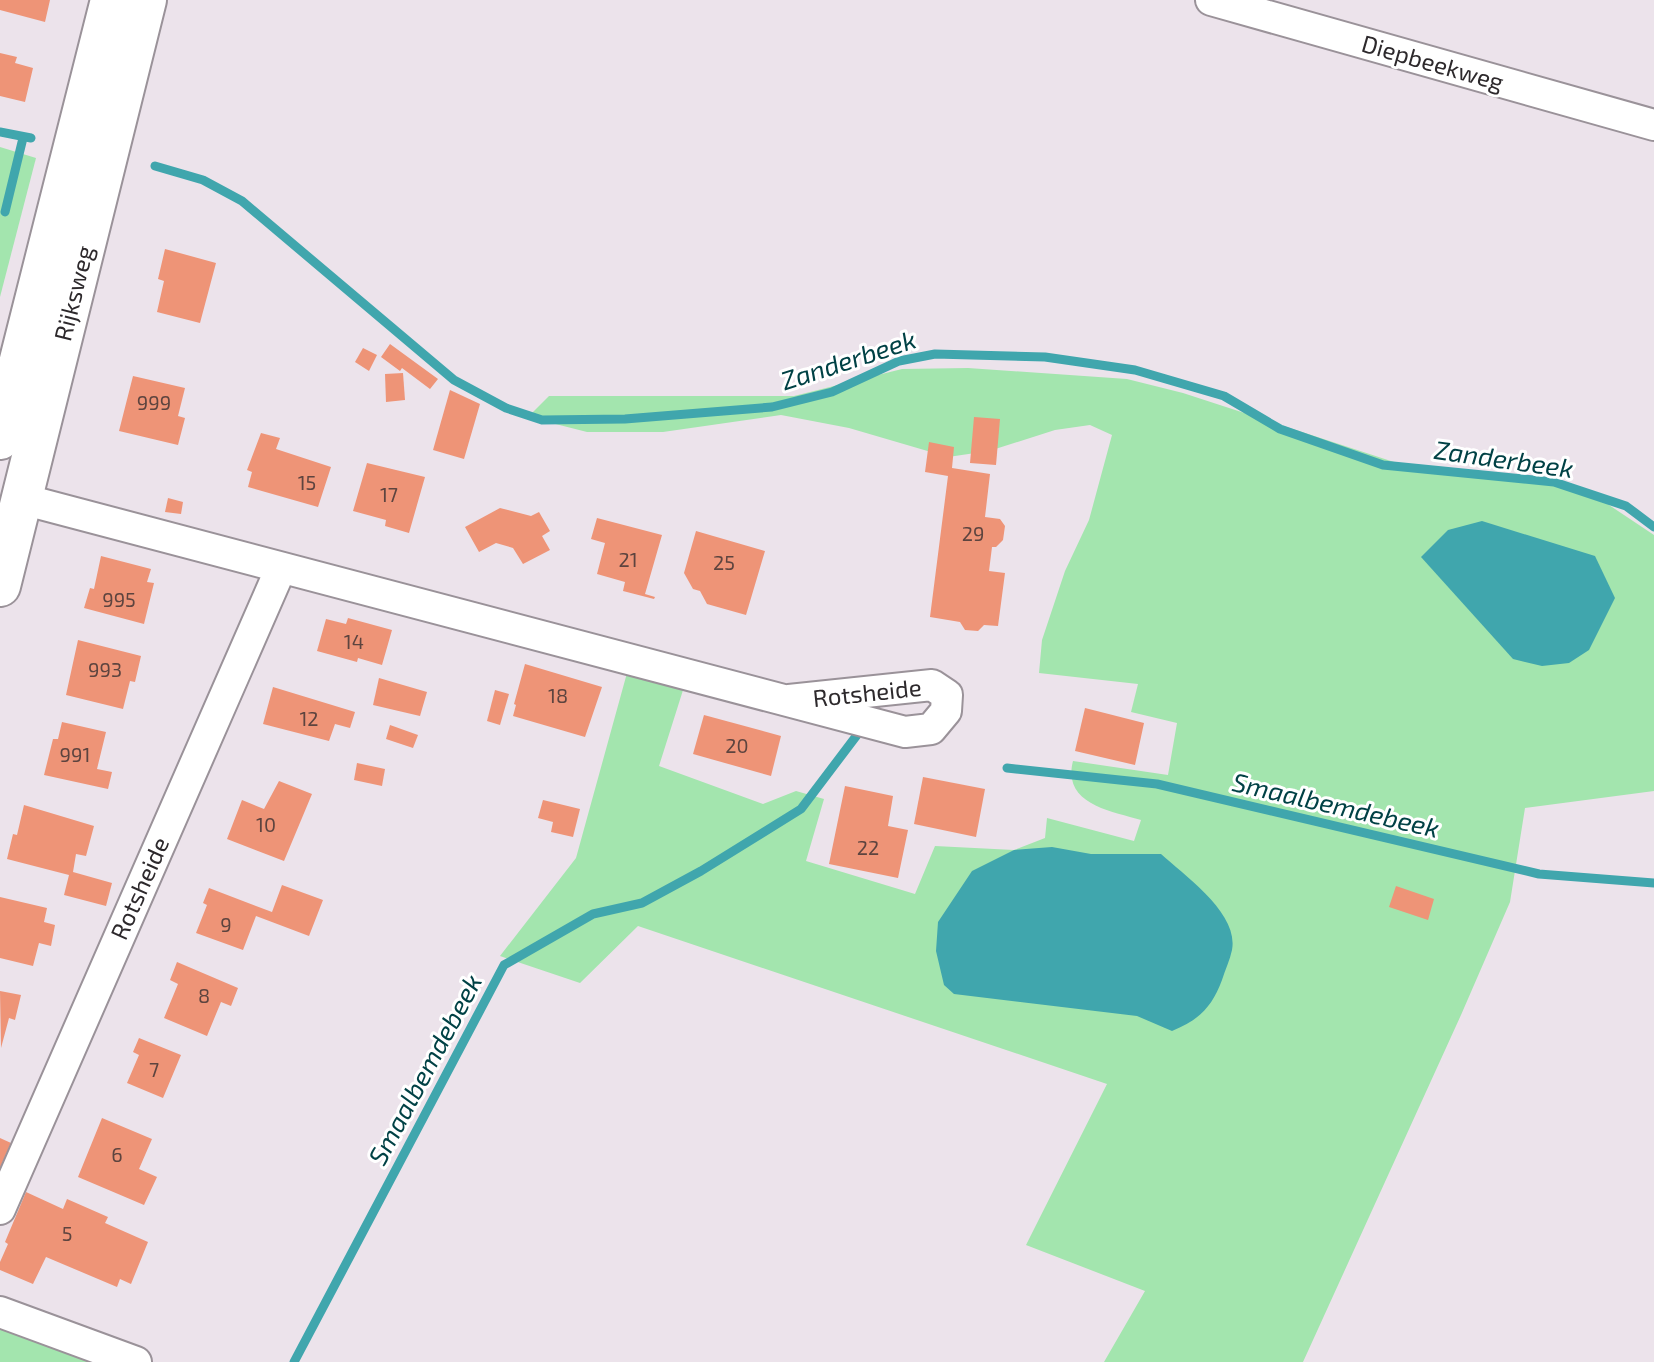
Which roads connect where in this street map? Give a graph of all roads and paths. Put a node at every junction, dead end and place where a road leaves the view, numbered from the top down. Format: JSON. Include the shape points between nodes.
{"nodes":[{"id":1,"x":111,"y":0,"type":"edge"},
{"id":2,"x":146,"y":0,"type":"edge"},
{"id":3,"x":1211,"y":0,"type":"edge"},
{"id":4,"x":1654,"y":125,"type":"edge"},
{"id":5,"x":0,"y":439,"type":"edge"},
{"id":6,"x":22,"y":499,"type":"junction"},
{"id":7,"x":281,"y":568,"type":"junction"},
{"id":8,"x":0,"y":586,"type":"edge"},
{"id":9,"x":789,"y":700,"type":"dead end"},
{"id":10,"x":0,"y":1209,"type":"edge"},
{"id":11,"x":0,"y":1312,"type":"edge"},
{"id":12,"x":136,"y":1362,"type":"edge"}],
"edges":[{"from":1,"to":5,"type":"main road","name":"Rijksweg"},
{"from":2,"to":6,"type":"main road","name":"Rijksweg"},
{"from":3,"to":4,"type":"street","name":"Diepbeekweg"},
{"from":6,"to":7,"type":"street","name":"Rotsheide"},
{"from":6,"to":8,"type":"main road","name":"Rijksweg"},
{"from":7,"to":9,"type":"street","name":"Rotsheide"},
{"from":7,"to":10,"type":"street","name":"Rotsheide"},
{"from":11,"to":12,"type":"street"}]}
